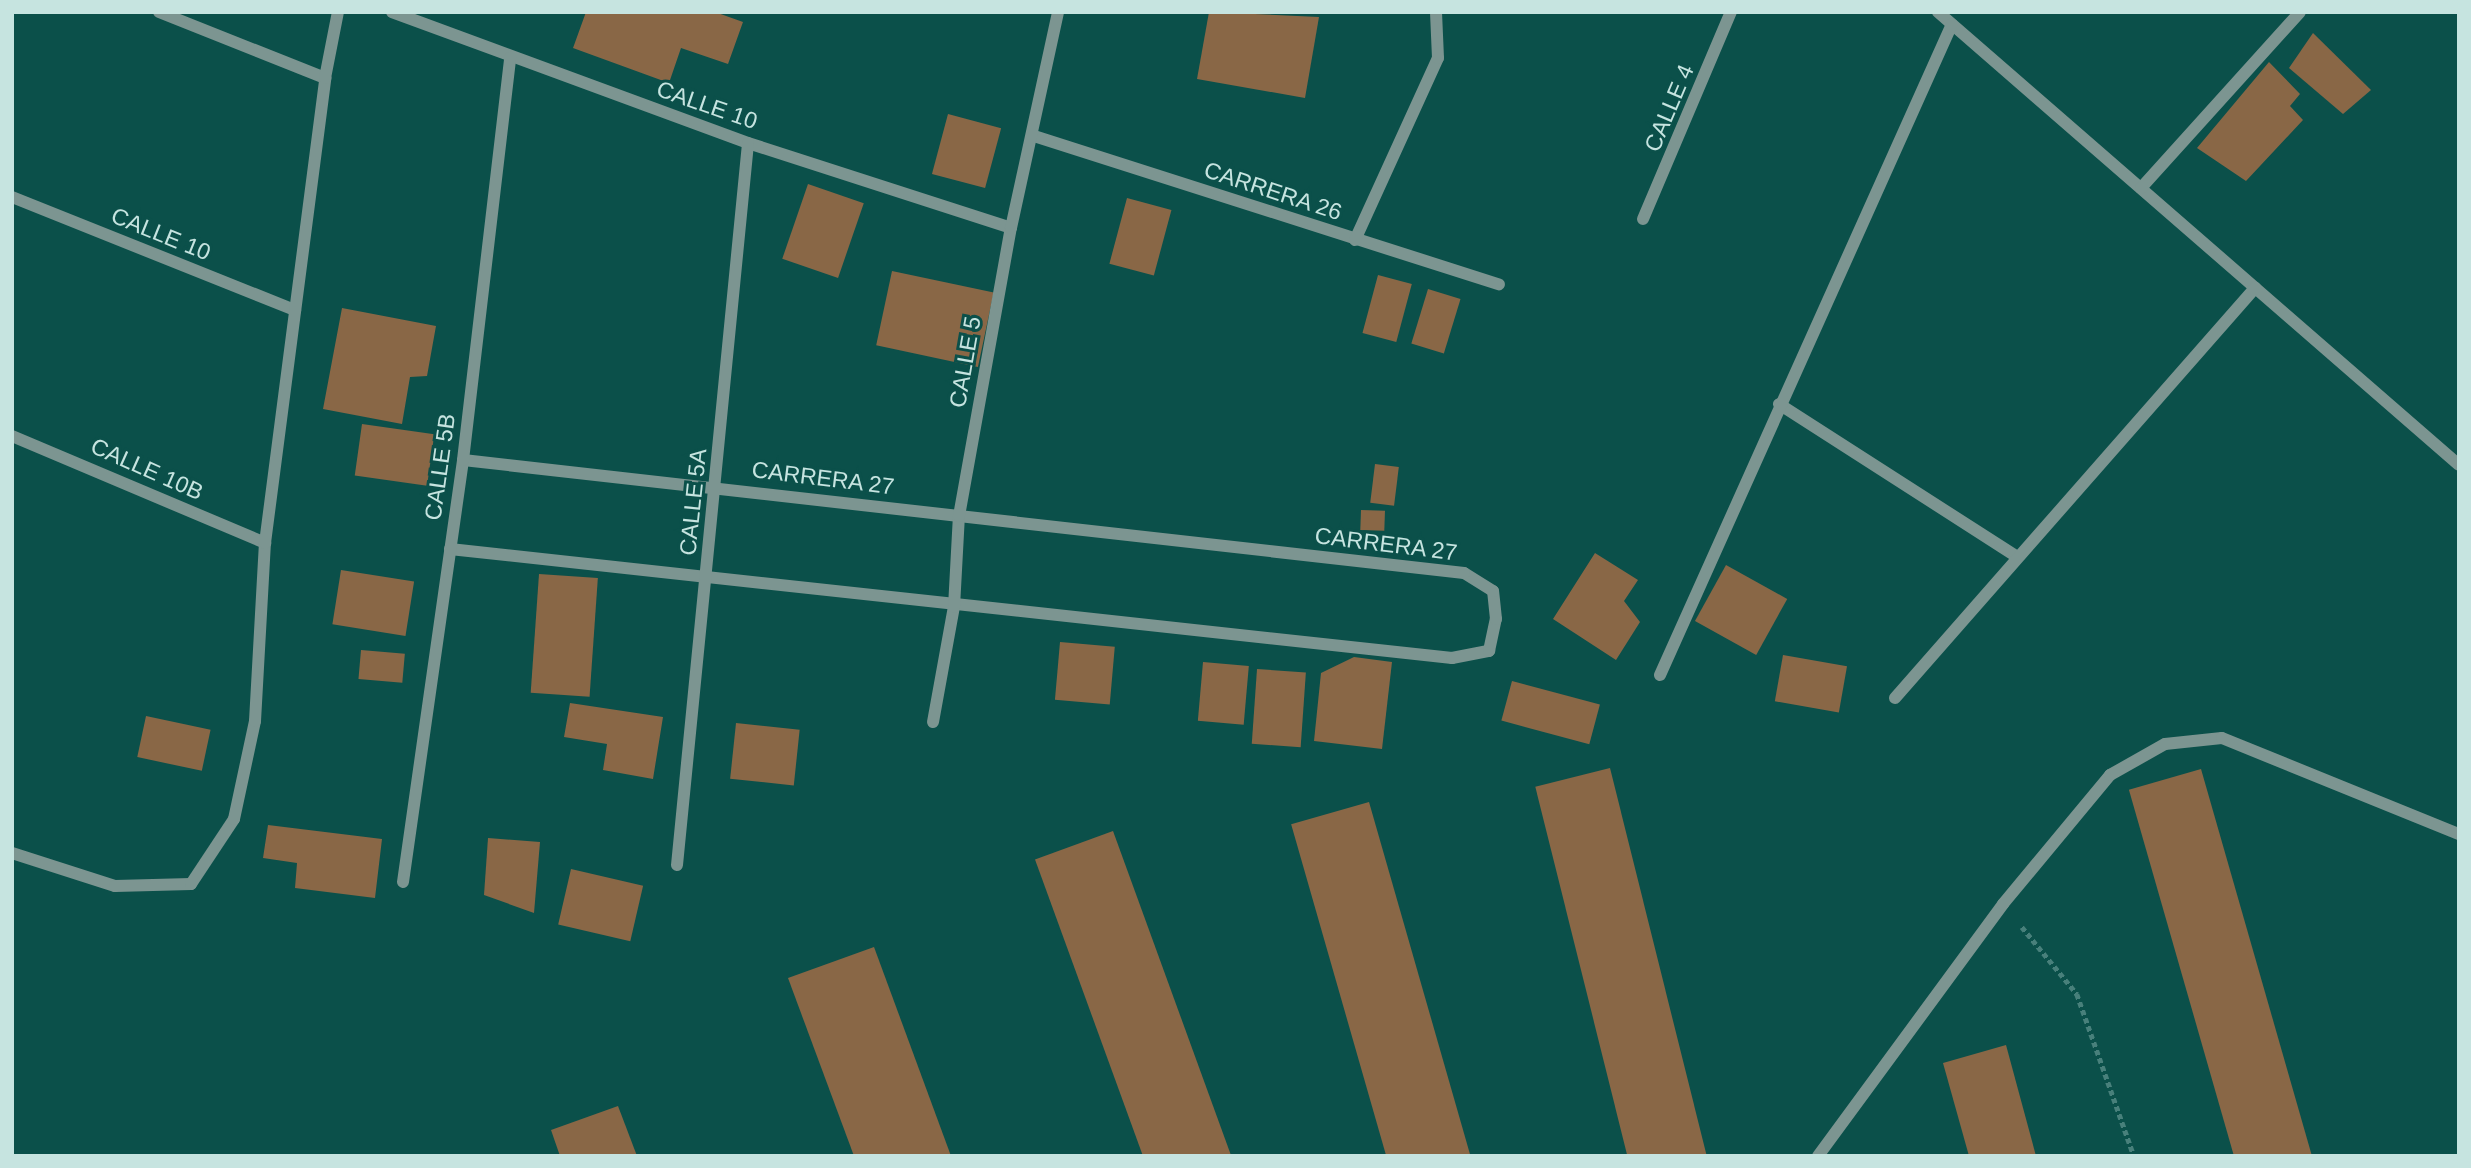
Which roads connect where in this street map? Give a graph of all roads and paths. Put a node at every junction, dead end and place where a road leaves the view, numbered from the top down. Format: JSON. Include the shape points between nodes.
{"nodes":[{"id":1,"x":159,"y":12,"type":"edge"},
{"id":2,"x":338,"y":12,"type":"edge"},
{"id":3,"x":392,"y":12,"type":"edge"},
{"id":4,"x":1058,"y":12,"type":"edge"},
{"id":5,"x":1436,"y":12,"type":"edge"},
{"id":6,"x":1731,"y":12,"type":"edge"},
{"id":7,"x":1938,"y":12,"type":"edge"},
{"id":8,"x":2300,"y":12,"type":"edge"},
{"id":9,"x":1952,"y":24,"type":"junction"},
{"id":10,"x":510,"y":58,"type":"junction"},
{"id":11,"x":325,"y":78,"type":"junction"},
{"id":12,"x":1034,"y":136,"type":"junction"},
{"id":13,"x":748,"y":143,"type":"junction"},
{"id":14,"x":2141,"y":188,"type":"junction"},
{"id":15,"x":12,"y":197,"type":"edge"},
{"id":16,"x":1643,"y":219,"type":"dead end"},
{"id":17,"x":1011,"y":228,"type":"junction"},
{"id":18,"x":1355,"y":240,"type":"junction"},
{"id":19,"x":1499,"y":284,"type":"dead end"},
{"id":20,"x":2255,"y":288,"type":"junction"},
{"id":21,"x":295,"y":310,"type":"junction"},
{"id":22,"x":1780,"y":404,"type":"junction"},
{"id":23,"x":12,"y":436,"type":"edge"},
{"id":24,"x":463,"y":460,"type":"junction"},
{"id":25,"x":2459,"y":465,"type":"edge"},
{"id":26,"x":717,"y":487,"type":"junction"},
{"id":27,"x":959,"y":516,"type":"junction"},
{"id":28,"x":265,"y":543,"type":"junction"},
{"id":29,"x":450,"y":549,"type":"junction"},
{"id":30,"x":2017,"y":557,"type":"junction"},
{"id":31,"x":705,"y":576,"type":"junction"},
{"id":32,"x":954,"y":607,"type":"junction"},
{"id":33,"x":1660,"y":675,"type":"dead end"},
{"id":34,"x":1895,"y":698,"type":"dead end"},
{"id":35,"x":933,"y":722,"type":"dead end"},
{"id":36,"x":2459,"y":834,"type":"edge"},
{"id":37,"x":12,"y":853,"type":"edge"},
{"id":38,"x":677,"y":865,"type":"dead end"},
{"id":39,"x":403,"y":881,"type":"dead end"},
{"id":40,"x":2003,"y":904,"type":"junction"},
{"id":41,"x":1818,"y":1156,"type":"edge"},
{"id":42,"x":2134,"y":1156,"type":"edge"}],
"edges":[{"from":1,"to":11,"type":"street"},
{"from":2,"to":11,"type":"street"},
{"from":3,"to":10,"type":"street","name":"CALLE 10"},
{"from":4,"to":12,"type":"street","name":"CALLE 5"},
{"from":5,"to":18,"type":"street","via":[[1438,58]]},
{"from":6,"to":16,"type":"street","name":"CALLE 4"},
{"from":7,"to":9,"type":"street"},
{"from":8,"to":14,"type":"street"},
{"from":9,"to":14,"type":"street"},
{"from":9,"to":22,"type":"street"},
{"from":10,"to":13,"type":"street","name":"CALLE 10"},
{"from":10,"to":24,"type":"street","name":"CALLE 5B"},
{"from":11,"to":21,"type":"street"},
{"from":12,"to":17,"type":"street","name":"CALLE 5"},
{"from":12,"to":18,"type":"street","name":"CARRERA 26"},
{"from":13,"to":17,"type":"street","name":"CALLE 10"},
{"from":13,"to":26,"type":"street","name":"CALLE 5A"},
{"from":14,"to":20,"type":"street"},
{"from":15,"to":21,"type":"street","name":"CALLE 10"},
{"from":17,"to":27,"type":"street","name":"CALLE 5"},
{"from":18,"to":19,"type":"street","name":"CARRERA 26"},
{"from":20,"to":25,"type":"street"},
{"from":20,"to":30,"type":"street"},
{"from":21,"to":28,"type":"street"},
{"from":22,"to":30,"type":"street"},
{"from":22,"to":33,"type":"street"},
{"from":23,"to":28,"type":"street","name":"CALLE 10B"},
{"from":24,"to":26,"type":"street","name":"CARRERA 27"},
{"from":24,"to":29,"type":"street","name":"CALLE 5B"},
{"from":26,"to":27,"type":"street","name":"CARRERA 27"},
{"from":26,"to":31,"type":"street","name":"CALLE 5A"},
{"from":27,"to":32,"type":"street","name":"CALLE 5"},
{"from":27,"to":32,"type":"street","name":"CARRERA 27","via":[[1464,573],[1493,591],[1496,619],[1489,651],[1452,658]]},
{"from":28,"to":37,"type":"street","via":[[255,721],[234,819],[191,884],[115,886]]},
{"from":29,"to":31,"type":"street","name":"CARRERA 27"},
{"from":29,"to":39,"type":"street","name":"CALLE 5B"},
{"from":30,"to":34,"type":"street"},
{"from":31,"to":32,"type":"street","name":"CARRERA 27"},
{"from":31,"to":38,"type":"street","name":"CALLE 5A"},
{"from":32,"to":35,"type":"street","name":"CALLE 5"},
{"from":36,"to":40,"type":"street","via":[[2222,738],[2165,744],[2110,775]]},
{"from":40,"to":41,"type":"street"},
{"from":40,"to":42,"type":"path","via":[[2077,994]]}]}
